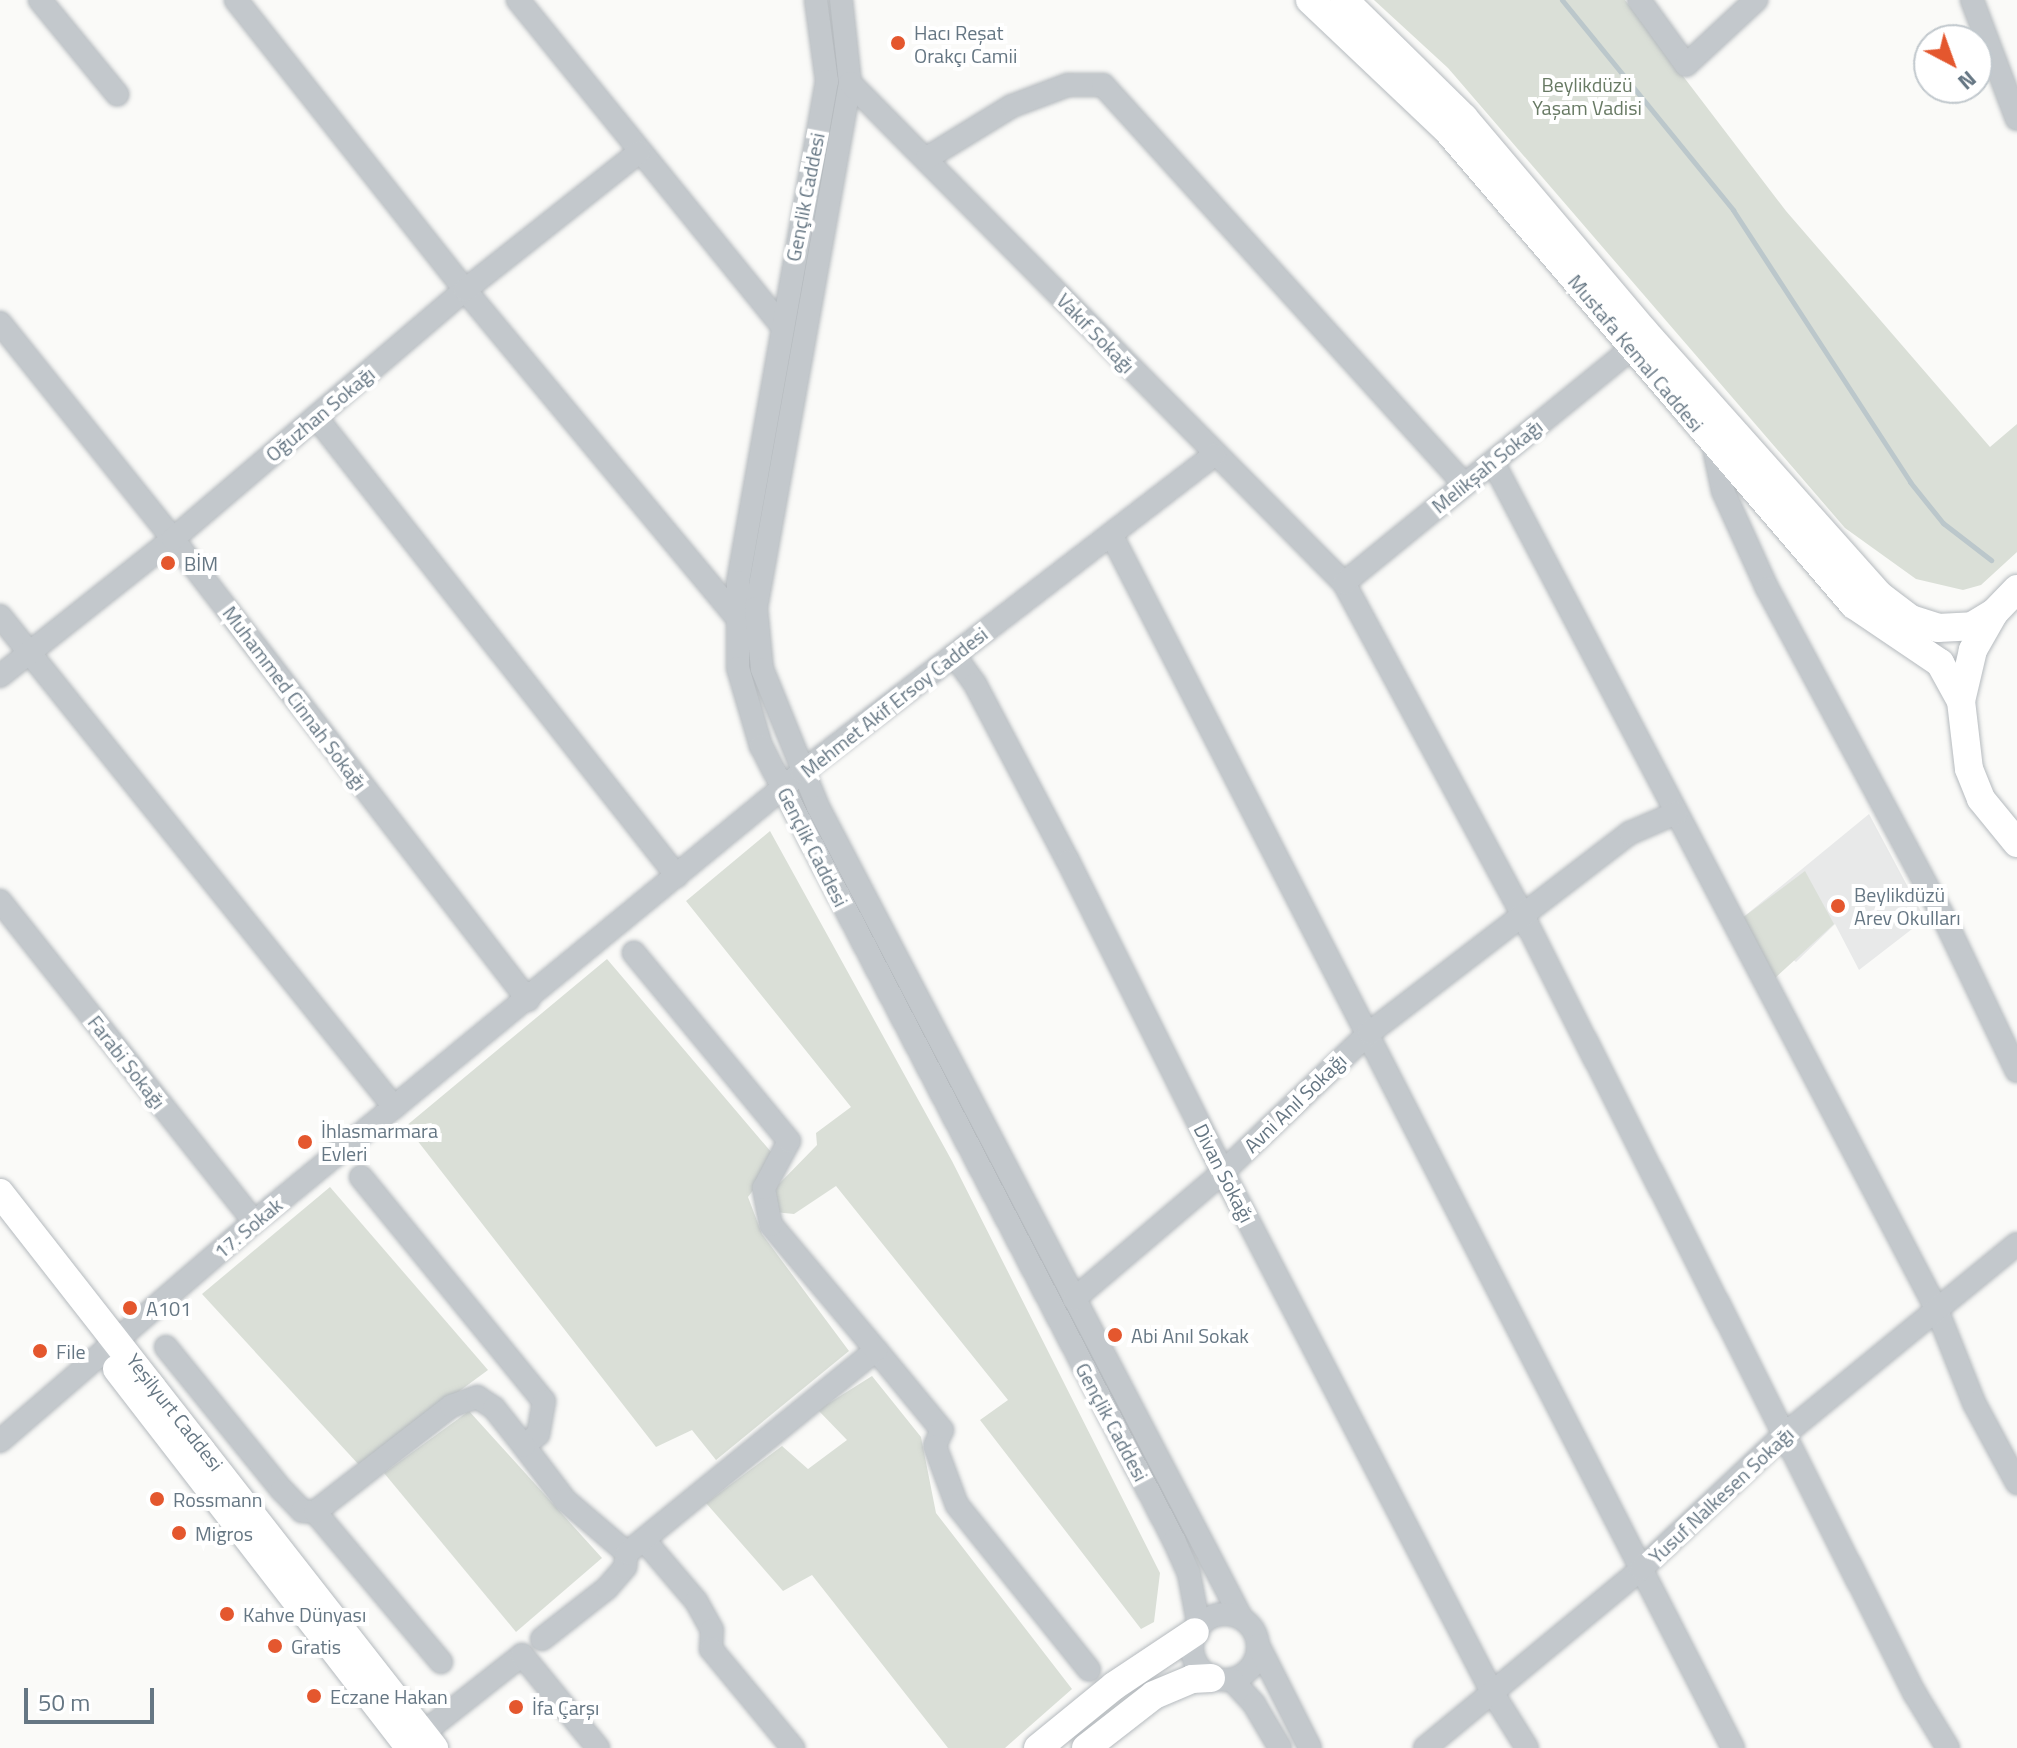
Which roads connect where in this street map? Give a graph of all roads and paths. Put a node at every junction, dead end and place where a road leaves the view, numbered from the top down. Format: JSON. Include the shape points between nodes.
{"nodes":[{"id":1,"x":40,"y":0,"type":"edge"},
{"id":2,"x":236,"y":0,"type":"edge"},
{"id":3,"x":518,"y":0,"type":"edge"},
{"id":4,"x":816,"y":0,"type":"edge"},
{"id":5,"x":841,"y":0,"type":"edge"},
{"id":6,"x":1310,"y":0,"type":"edge"},
{"id":7,"x":1344,"y":0,"type":"edge"},
{"id":8,"x":1639,"y":0,"type":"edge"},
{"id":9,"x":1756,"y":0,"type":"edge"},
{"id":10,"x":1972,"y":0,"type":"edge"},
{"id":11,"x":2017,"y":51,"type":"edge"},
{"id":12,"x":2000,"y":68,"type":"junction"},
{"id":13,"x":850,"y":83,"type":"junction"},
{"id":14,"x":117,"y":94,"type":"dead end"},
{"id":15,"x":2017,"y":119,"type":"edge"},
{"id":16,"x":639,"y":152,"type":"junction"},
{"id":17,"x":927,"y":158,"type":"junction"},
{"id":18,"x":465,"y":290,"type":"junction"},
{"id":19,"x":0,"y":323,"type":"edge"},
{"id":20,"x":781,"y":325,"type":"junction"},
{"id":21,"x":1631,"y":349,"type":"junction"},
{"id":22,"x":316,"y":417,"type":"junction"},
{"id":23,"x":1713,"y":444,"type":"junction"},
{"id":24,"x":1214,"y":455,"type":"junction"},
{"id":25,"x":1493,"y":462,"type":"junction"},
{"id":26,"x":1464,"y":484,"type":"junction"},
{"id":27,"x":1111,"y":534,"type":"junction"},
{"id":28,"x":173,"y":539,"type":"junction"},
{"id":29,"x":1344,"y":583,"type":"junction"},
{"id":30,"x":2017,"y":589,"type":"edge"},
{"id":31,"x":1994,"y":613,"type":"junction"},
{"id":32,"x":734,"y":614,"type":"junction"},
{"id":33,"x":0,"y":616,"type":"edge"},
{"id":34,"x":29,"y":652,"type":"junction"},
{"id":35,"x":954,"y":655,"type":"junction"},
{"id":36,"x":0,"y":676,"type":"edge"},
{"id":37,"x":1961,"y":701,"type":"junction"},
{"id":38,"x":802,"y":772,"type":"junction"},
{"id":39,"x":783,"y":789,"type":"junction"},
{"id":40,"x":1676,"y":813,"type":"junction"},
{"id":41,"x":2012,"y":843,"type":"edge"},
{"id":42,"x":677,"y":876,"type":"junction"},
{"id":43,"x":0,"y":901,"type":"edge"},
{"id":44,"x":1523,"y":916,"type":"junction"},
{"id":45,"x":634,"y":953,"type":"dead end"},
{"id":46,"x":528,"y":1000,"type":"junction"},
{"id":47,"x":1369,"y":1033,"type":"junction"},
{"id":48,"x":2017,"y":1071,"type":"edge"},
{"id":49,"x":394,"y":1107,"type":"junction"},
{"id":50,"x":1223,"y":1172,"type":"junction"},
{"id":51,"x":361,"y":1177,"type":"dead end"},
{"id":52,"x":0,"y":1193,"type":"edge"},
{"id":53,"x":0,"y":1221,"type":"edge"},
{"id":54,"x":254,"y":1222,"type":"junction"},
{"id":55,"x":2017,"y":1244,"type":"edge"},
{"id":56,"x":1074,"y":1299,"type":"junction"},
{"id":57,"x":1937,"y":1310,"type":"junction"},
{"id":58,"x":111,"y":1346,"type":"junction"},
{"id":59,"x":166,"y":1347,"type":"dead end"},
{"id":60,"x":876,"y":1350,"type":"junction"},
{"id":61,"x":1786,"y":1433,"type":"junction"},
{"id":62,"x":0,"y":1441,"type":"edge"},
{"id":63,"x":524,"y":1446,"type":"junction"},
{"id":64,"x":2017,"y":1483,"type":"edge"},
{"id":65,"x":315,"y":1512,"type":"junction"},
{"id":66,"x":635,"y":1547,"type":"junction"},
{"id":67,"x":1641,"y":1569,"type":"junction"},
{"id":68,"x":1242,"y":1619,"type":"junction"},
{"id":69,"x":1197,"y":1630,"type":"junction"},
{"id":70,"x":542,"y":1639,"type":"dead end"},
{"id":71,"x":1258,"y":1645,"type":"junction"},
{"id":72,"x":441,"y":1662,"type":"dead end"},
{"id":73,"x":1089,"y":1670,"type":"dead end"},
{"id":74,"x":1222,"y":1679,"type":"junction"},
{"id":75,"x":1492,"y":1692,"type":"junction"},
{"id":76,"x":422,"y":1743,"type":"edge"},
{"id":77,"x":598,"y":1748,"type":"edge"},
{"id":78,"x":793,"y":1748,"type":"edge"},
{"id":79,"x":1038,"y":1748,"type":"edge"},
{"id":80,"x":1086,"y":1748,"type":"edge"},
{"id":81,"x":1280,"y":1748,"type":"edge"},
{"id":82,"x":1310,"y":1748,"type":"edge"},
{"id":83,"x":1425,"y":1748,"type":"edge"},
{"id":84,"x":1527,"y":1748,"type":"edge"},
{"id":85,"x":1733,"y":1748,"type":"edge"},
{"id":86,"x":1948,"y":1748,"type":"edge"}],
"edges":[{"from":1,"to":14,"type":"street"},
{"from":2,"to":18,"type":"street"},
{"from":3,"to":16,"type":"street"},
{"from":4,"to":20,"type":"street","name":"Gençlik Caddesi","via":[[827,81]]},
{"from":5,"to":13,"type":"street","name":"Gençlik Caddesi"},
{"from":6,"to":21,"type":"main road","name":"Mustafa Kemal Caddesi","via":[[1426,106]]},
{"from":7,"to":31,"type":"main road","name":"Mustafa Kemal Caddesi","via":[[1464,118],[1663,354],[1879,595],[1911,619],[1938,628],[1972,626]]},
{"from":8,"to":9,"type":"street","via":[[1686,65]]},
{"from":10,"to":12,"type":"street"},
{"from":11,"to":12,"type":"street"},
{"from":12,"to":15,"type":"street"},
{"from":13,"to":17,"type":"street","name":"Vakıf Sokağı"},
{"from":13,"to":38,"type":"street","name":"Gençlik Caddesi","via":[[756,608],[762,669]]},
{"from":16,"to":18,"type":"street","name":"Oğuzhan Sokağı"},
{"from":16,"to":20,"type":"street"},
{"from":17,"to":24,"type":"street","name":"Vakıf Sokağı"},
{"from":17,"to":26,"type":"street","via":[[1012,106],[1068,85],[1103,85]]},
{"from":18,"to":22,"type":"street","name":"Oğuzhan Sokağı"},
{"from":18,"to":32,"type":"street"},
{"from":19,"to":28,"type":"street","name":"Muhammed Cinnah Sokağı"},
{"from":20,"to":32,"type":"street","name":"Gençlik Caddesi"},
{"from":21,"to":23,"type":"main road","name":"Mustafa Kemal Caddesi"},
{"from":21,"to":25,"type":"street","name":"Melikşah Sokağı"},
{"from":22,"to":28,"type":"street","name":"Oğuzhan Sokağı"},
{"from":22,"to":42,"type":"street"},
{"from":23,"to":37,"type":"main road","name":"Mustafa Kemal Caddesi","via":[[1854,605],[1940,663]]},
{"from":23,"to":48,"type":"street","via":[[1723,491],[1767,588],[1941,912]]},
{"from":24,"to":27,"type":"street","name":"Mehmet Akif Ersoy Caddesi"},
{"from":24,"to":29,"type":"street","name":"Vakıf Sokağı"},
{"from":25,"to":26,"type":"street","name":"Melikşah Sokağı"},
{"from":25,"to":40,"type":"street"},
{"from":26,"to":29,"type":"street","name":"Melikşah Sokağı"},
{"from":27,"to":35,"type":"street","name":"Mehmet Akif Ersoy Caddesi"},
{"from":27,"to":47,"type":"street"},
{"from":28,"to":34,"type":"street","name":"Oğuzhan Sokağı"},
{"from":28,"to":46,"type":"street","name":"Muhammed Cinnah Sokağı"},
{"from":29,"to":44,"type":"street","name":"Vakıf Sokağı"},
{"from":30,"to":31,"type":"main road"},
{"from":31,"to":37,"type":"main road","via":[[1973,650]]},
{"from":32,"to":39,"type":"street","name":"Gençlik Caddesi","via":[[738,668],[749,714]]},
{"from":33,"to":34,"type":"street"},
{"from":34,"to":36,"type":"street","name":"Oğuzhan Sokağı"},
{"from":34,"to":49,"type":"street"},
{"from":35,"to":38,"type":"street","name":"Mehmet Akif Ersoy Caddesi"},
{"from":35,"to":50,"type":"street","name":"Divan Sokağı","via":[[975,684],[1061,847]]},
{"from":37,"to":41,"type":"main road","via":[[1969,769]]},
{"from":38,"to":39,"type":"street","name":"Mehmet Akif Ersoy Caddesi"},
{"from":38,"to":56,"type":"street","name":"Gençlik Caddesi"},
{"from":39,"to":42,"type":"street","name":"Mehmet Akif Ersoy Caddesi"},
{"from":39,"to":69,"type":"street","name":"Gençlik Caddesi","via":[[1174,1540],[1189,1574]]},
{"from":40,"to":44,"type":"street","name":"Avni Anıl Sokağı","via":[[1630,833]]},
{"from":40,"to":57,"type":"street"},
{"from":42,"to":46,"type":"street","name":"Mehmet Akif Ersoy Caddesi"},
{"from":43,"to":54,"type":"street","name":"Farabi Sokağı"},
{"from":44,"to":47,"type":"street","name":"Avni Anıl Sokağı"},
{"from":44,"to":61,"type":"street","name":"Vakıf Sokağı"},
{"from":45,"to":60,"type":"street","via":[[789,1141],[764,1188],[771,1225]]},
{"from":46,"to":49,"type":"street","name":"Mehmet Akif Ersoy Caddesi"},
{"from":47,"to":50,"type":"street","name":"Avni Anıl Sokağı"},
{"from":47,"to":67,"type":"street"},
{"from":49,"to":54,"type":"street","name":"17. Sokak"},
{"from":50,"to":56,"type":"street","name":"Avni Anıl Sokağı"},
{"from":50,"to":75,"type":"street","name":"Divan Sokağı"},
{"from":51,"to":63,"type":"street","via":[[544,1401],[538,1434]]},
{"from":52,"to":58,"type":"main road","name":"Yeşilyurt Caddesi"},
{"from":53,"to":58,"type":"main road","name":"Yeşilyurt Caddesi"},
{"from":54,"to":58,"type":"street","name":"17. Sokak"},
{"from":55,"to":57,"type":"street","name":"Yusuf Nalkesen Sokağı"},
{"from":56,"to":68,"type":"street","name":"Gençlik Caddesi"},
{"from":57,"to":61,"type":"street","name":"Yusuf Nalkesen Sokağı"},
{"from":57,"to":64,"type":"street","via":[[1974,1403]]},
{"from":58,"to":62,"type":"street","name":"17. Sokak"},
{"from":58,"to":76,"type":"main road","name":"Yeşilyurt Caddesi"},
{"from":59,"to":65,"type":"street","via":[[282,1490],[302,1511]]},
{"from":60,"to":66,"type":"street"},
{"from":60,"to":73,"type":"street","via":[[942,1430],[935,1446],[957,1505]]},
{"from":61,"to":67,"type":"street","name":"Yusuf Nalkesen Sokağı"},
{"from":61,"to":86,"type":"street","name":"Vakıf Sokağı","via":[[1915,1694]]},
{"from":63,"to":65,"type":"street","via":[[494,1408],[477,1397],[451,1406]]},
{"from":63,"to":66,"type":"street","via":[[565,1500]]},
{"from":65,"to":72,"type":"street"},
{"from":66,"to":70,"type":"street","via":[[607,1588]]},
{"from":66,"to":78,"type":"street","via":[[696,1601],[712,1630],[711,1649]]},
{"from":67,"to":75,"type":"street","name":"Yusuf Nalkesen Sokağı"},
{"from":67,"to":85,"type":"street"},
{"from":68,"to":69,"type":"street","via":[[1221,1614]]},
{"from":68,"to":71,"type":"street"},
{"from":69,"to":74,"type":"street","via":[[1192,1653]]},
{"from":69,"to":79,"type":"main road","via":[[1114,1686]]},
{"from":71,"to":74,"type":"street","via":[[1251,1667]]},
{"from":71,"to":82,"type":"street"},
{"from":74,"to":80,"type":"main road","via":[[1192,1679],[1154,1695]]},
{"from":74,"to":81,"type":"street","via":[[1254,1704]]},
{"from":75,"to":83,"type":"street","name":"Yusuf Nalkesen Sokağı"},
{"from":75,"to":84,"type":"street","name":"Divan Sokağı"},
{"from":76,"to":77,"type":"street","via":[[522,1655]]}]}
